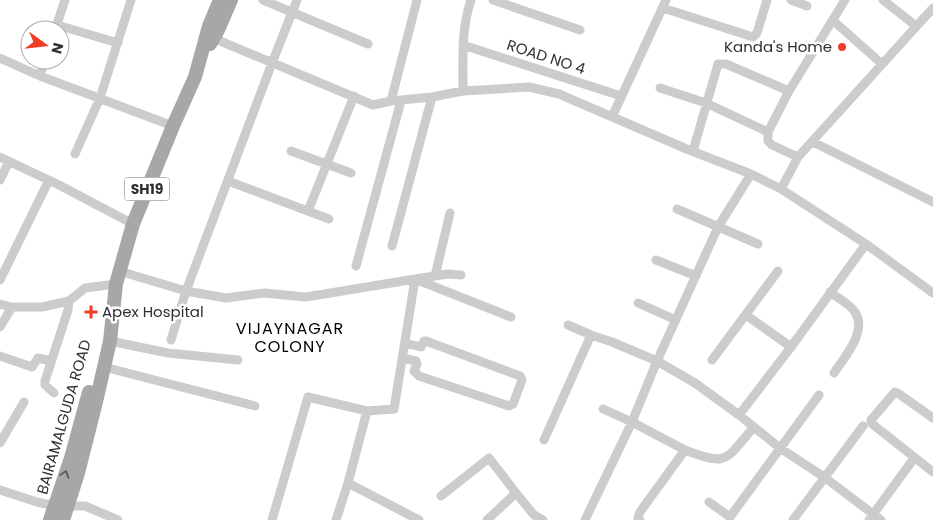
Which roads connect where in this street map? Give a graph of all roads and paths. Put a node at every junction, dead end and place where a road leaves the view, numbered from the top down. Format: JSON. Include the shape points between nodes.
{"nodes":[{"id":1,"x":65,"y":0,"type":"edge"},
{"id":2,"x":130,"y":0,"type":"edge"},
{"id":3,"x":220,"y":0,"type":"edge"},
{"id":4,"x":231,"y":0,"type":"edge"},
{"id":5,"x":263,"y":0,"type":"edge"},
{"id":6,"x":297,"y":0,"type":"edge"},
{"id":7,"x":417,"y":0,"type":"edge"},
{"id":8,"x":471,"y":0,"type":"edge"},
{"id":9,"x":493,"y":0,"type":"edge"},
{"id":10,"x":767,"y":0,"type":"edge"},
{"id":11,"x":791,"y":0,"type":"edge"},
{"id":12,"x":845,"y":0,"type":"edge"},
{"id":13,"x":883,"y":0,"type":"edge"},
{"id":14,"x":665,"y":4,"type":"edge"},
{"id":15,"x":807,"y":6,"type":"dead end"},
{"id":16,"x":933,"y":8,"type":"edge"},
{"id":17,"x":292,"y":13,"type":"junction"},
{"id":18,"x":58,"y":20,"type":"edge"},
{"id":19,"x":837,"y":24,"type":"dead end"},
{"id":20,"x":916,"y":26,"type":"junction"},
{"id":21,"x":70,"y":30,"type":"edge"},
{"id":22,"x":580,"y":30,"type":"dead end"},
{"id":23,"x":213,"y":38,"type":"junction"},
{"id":24,"x":118,"y":42,"type":"junction"},
{"id":25,"x":368,"y":44,"type":"dead end"},
{"id":26,"x":463,"y":45,"type":"junction"},
{"id":27,"x":0,"y":58,"type":"edge"},
{"id":28,"x":201,"y":60,"type":"junction"},
{"id":29,"x":272,"y":63,"type":"junction"},
{"id":30,"x":882,"y":64,"type":"junction"},
{"id":31,"x":42,"y":70,"type":"edge"},
{"id":32,"x":40,"y":76,"type":"junction"},
{"id":33,"x":660,"y":88,"type":"dead end"},
{"id":34,"x":463,"y":91,"type":"junction"},
{"id":35,"x":789,"y":91,"type":"junction"},
{"id":36,"x":354,"y":96,"type":"junction"},
{"id":37,"x":621,"y":96,"type":"junction"},
{"id":38,"x":432,"y":97,"type":"junction"},
{"id":39,"x":100,"y":98,"type":"junction"},
{"id":40,"x":396,"y":101,"type":"junction"},
{"id":41,"x":706,"y":103,"type":"junction"},
{"id":42,"x":612,"y":117,"type":"junction"},
{"id":43,"x":173,"y":126,"type":"junction"},
{"id":44,"x":768,"y":132,"type":"junction"},
{"id":45,"x":813,"y":142,"type":"junction"},
{"id":46,"x":292,"y":151,"type":"dead end"},
{"id":47,"x":693,"y":151,"type":"junction"},
{"id":48,"x":75,"y":154,"type":"dead end"},
{"id":49,"x":0,"y":157,"type":"edge"},
{"id":50,"x":798,"y":157,"type":"junction"},
{"id":51,"x":9,"y":161,"type":"junction"},
{"id":52,"x":327,"y":164,"type":"junction"},
{"id":53,"x":351,"y":173,"type":"dead end"},
{"id":54,"x":751,"y":174,"type":"junction"},
{"id":55,"x":0,"y":180,"type":"edge"},
{"id":56,"x":49,"y":180,"type":"junction"},
{"id":57,"x":228,"y":181,"type":"junction"},
{"id":58,"x":781,"y":189,"type":"junction"},
{"id":59,"x":933,"y":202,"type":"edge"},
{"id":60,"x":677,"y":209,"type":"dead end"},
{"id":61,"x":308,"y":211,"type":"junction"},
{"id":62,"x":450,"y":213,"type":"dead end"},
{"id":63,"x":329,"y":219,"type":"dead end"},
{"id":64,"x":133,"y":224,"type":"junction"},
{"id":65,"x":718,"y":227,"type":"junction"},
{"id":66,"x":758,"y":244,"type":"dead end"},
{"id":67,"x":866,"y":244,"type":"junction"},
{"id":68,"x":392,"y":246,"type":"dead end"},
{"id":69,"x":656,"y":260,"type":"dead end"},
{"id":70,"x":356,"y":266,"type":"dead end"},
{"id":71,"x":778,"y":271,"type":"dead end"},
{"id":72,"x":434,"y":276,"type":"junction"},
{"id":73,"x":461,"y":276,"type":"dead end"},
{"id":74,"x":696,"y":276,"type":"junction"},
{"id":75,"x":118,"y":278,"type":"junction"},
{"id":76,"x":415,"y":279,"type":"junction"},
{"id":77,"x":0,"y":280,"type":"edge"},
{"id":78,"x":186,"y":291,"type":"junction"},
{"id":79,"x":830,"y":292,"type":"junction"},
{"id":80,"x":933,"y":293,"type":"edge"},
{"id":81,"x":68,"y":301,"type":"junction"},
{"id":82,"x":638,"y":303,"type":"dead end"},
{"id":83,"x":0,"y":304,"type":"edge"},
{"id":84,"x":12,"y":307,"type":"junction"},
{"id":85,"x":746,"y":315,"type":"junction"},
{"id":86,"x":510,"y":317,"type":"dead end"},
{"id":87,"x":676,"y":320,"type":"junction"},
{"id":88,"x":111,"y":324,"type":"junction"},
{"id":89,"x":568,"y":325,"type":"dead end"},
{"id":90,"x":0,"y":327,"type":"edge"},
{"id":91,"x":591,"y":334,"type":"junction"},
{"id":92,"x":172,"y":340,"type":"dead end"},
{"id":93,"x":110,"y":342,"type":"junction"},
{"id":94,"x":405,"y":343,"type":"junction"},
{"id":95,"x":791,"y":347,"type":"junction"},
{"id":96,"x":0,"y":356,"type":"edge"},
{"id":97,"x":402,"y":358,"type":"junction"},
{"id":98,"x":238,"y":360,"type":"dead end"},
{"id":99,"x":712,"y":360,"type":"dead end"},
{"id":100,"x":657,"y":361,"type":"junction"},
{"id":101,"x":51,"y":362,"type":"junction"},
{"id":102,"x":104,"y":367,"type":"junction"},
{"id":103,"x":834,"y":373,"type":"dead end"},
{"id":104,"x":54,"y":393,"type":"dead end"},
{"id":105,"x":819,"y":395,"type":"dead end"},
{"id":106,"x":24,"y":402,"type":"dead end"},
{"id":107,"x":255,"y":406,"type":"dead end"},
{"id":108,"x":603,"y":409,"type":"dead end"},
{"id":109,"x":367,"y":411,"type":"junction"},
{"id":110,"x":739,"y":414,"type":"junction"},
{"id":111,"x":933,"y":418,"type":"edge"},
{"id":112,"x":632,"y":422,"type":"junction"},
{"id":113,"x":863,"y":426,"type":"dead end"},
{"id":114,"x":754,"y":427,"type":"junction"},
{"id":115,"x":544,"y":440,"type":"dead end"},
{"id":116,"x":0,"y":443,"type":"edge"},
{"id":117,"x":780,"y":448,"type":"junction"},
{"id":118,"x":685,"y":450,"type":"junction"},
{"id":119,"x":912,"y":461,"type":"dead end"},
{"id":120,"x":933,"y":472,"type":"edge"},
{"id":121,"x":824,"y":477,"type":"junction"},
{"id":122,"x":348,"y":483,"type":"junction"},
{"id":123,"x":0,"y":490,"type":"edge"},
{"id":124,"x":516,"y":493,"type":"junction"},
{"id":125,"x":441,"y":496,"type":"dead end"},
{"id":126,"x":709,"y":502,"type":"dead end"},
{"id":127,"x":62,"y":511,"type":"edge"},
{"id":128,"x":403,"y":517,"type":"edge"},
{"id":129,"x":732,"y":518,"type":"edge"},
{"id":130,"x":874,"y":518,"type":"edge"},
{"id":131,"x":50,"y":520,"type":"edge"},
{"id":132,"x":118,"y":520,"type":"edge"},
{"id":133,"x":272,"y":520,"type":"edge"},
{"id":134,"x":336,"y":520,"type":"edge"},
{"id":135,"x":419,"y":520,"type":"edge"},
{"id":136,"x":487,"y":520,"type":"edge"},
{"id":137,"x":543,"y":520,"type":"edge"},
{"id":138,"x":584,"y":520,"type":"edge"},
{"id":139,"x":640,"y":520,"type":"edge"},
{"id":140,"x":793,"y":520,"type":"edge"}],
"edges":[{"from":1,"to":18,"type":"street"},
{"from":2,"to":24,"type":"street"},
{"from":3,"to":28,"type":"main road","name":"BAIRAMALGUDA ROAD","number":"SH19","via":[[209,26]]},
{"from":4,"to":23,"type":"main road","name":"BAIRAMALGUDA ROAD","number":"SH19"},
{"from":5,"to":17,"type":"street"},
{"from":6,"to":17,"type":"street"},
{"from":7,"to":40,"type":"street"},
{"from":8,"to":26,"type":"street"},
{"from":9,"to":22,"type":"street"},
{"from":10,"to":14,"type":"street","via":[[753,37]]},
{"from":11,"to":15,"type":"street"},
{"from":12,"to":35,"type":"street"},
{"from":13,"to":20,"type":"street"},
{"from":14,"to":37,"type":"street"},
{"from":16,"to":20,"type":"street"},
{"from":17,"to":25,"type":"street"},
{"from":17,"to":29,"type":"street"},
{"from":19,"to":30,"type":"street"},
{"from":20,"to":30,"type":"street"},
{"from":21,"to":24,"type":"street"},
{"from":23,"to":28,"type":"main road","name":"BAIRAMALGUDA ROAD","number":"SH19"},
{"from":23,"to":29,"type":"street"},
{"from":24,"to":39,"type":"street"},
{"from":26,"to":34,"type":"street"},
{"from":26,"to":37,"type":"street","name":"ROAD NO 4"},
{"from":27,"to":32,"type":"street"},
{"from":28,"to":43,"type":"main road","name":"BAIRAMALGUDA ROAD","number":"SH19"},
{"from":29,"to":36,"type":"street"},
{"from":29,"to":57,"type":"street"},
{"from":30,"to":45,"type":"street"},
{"from":31,"to":32,"type":"street"},
{"from":32,"to":39,"type":"street"},
{"from":33,"to":41,"type":"street"},
{"from":34,"to":38,"type":"street"},
{"from":34,"to":42,"type":"street","via":[[529,87],[559,94]]},
{"from":35,"to":41,"type":"street","via":[[722,63],[718,64]]},
{"from":35,"to":44,"type":"street"},
{"from":36,"to":40,"type":"street","via":[[373,105]]},
{"from":36,"to":52,"type":"street"},
{"from":37,"to":42,"type":"street"},
{"from":38,"to":40,"type":"street"},
{"from":38,"to":68,"type":"street"},
{"from":39,"to":43,"type":"street"},
{"from":39,"to":48,"type":"street"},
{"from":40,"to":70,"type":"street"},
{"from":41,"to":44,"type":"street"},
{"from":41,"to":47,"type":"street"},
{"from":42,"to":47,"type":"street"},
{"from":43,"to":64,"type":"main road","name":"BAIRAMALGUDA ROAD","number":"SH19"},
{"from":44,"to":50,"type":"street","via":[[768,141],[772,145]]},
{"from":45,"to":50,"type":"street"},
{"from":45,"to":59,"type":"street"},
{"from":46,"to":52,"type":"street"},
{"from":47,"to":54,"type":"street"},
{"from":49,"to":51,"type":"street"},
{"from":50,"to":58,"type":"street"},
{"from":51,"to":55,"type":"street"},
{"from":51,"to":56,"type":"street"},
{"from":52,"to":53,"type":"street"},
{"from":52,"to":61,"type":"street"},
{"from":54,"to":58,"type":"street"},
{"from":54,"to":65,"type":"street"},
{"from":56,"to":64,"type":"street"},
{"from":56,"to":77,"type":"street"},
{"from":57,"to":61,"type":"street"},
{"from":57,"to":78,"type":"street"},
{"from":58,"to":67,"type":"street"},
{"from":60,"to":65,"type":"street"},
{"from":61,"to":63,"type":"street"},
{"from":62,"to":72,"type":"street"},
{"from":64,"to":75,"type":"main road","name":"BAIRAMALGUDA ROAD","number":"SH19"},
{"from":65,"to":66,"type":"street"},
{"from":65,"to":74,"type":"street"},
{"from":67,"to":79,"type":"street"},
{"from":67,"to":80,"type":"street"},
{"from":69,"to":74,"type":"street"},
{"from":71,"to":85,"type":"street"},
{"from":72,"to":73,"type":"street"},
{"from":72,"to":76,"type":"street"},
{"from":74,"to":87,"type":"street"},
{"from":75,"to":78,"type":"street"},
{"from":75,"to":81,"type":"street","via":[[85,288]]},
{"from":75,"to":88,"type":"main road","name":"BAIRAMALGUDA ROAD","number":"SH19"},
{"from":76,"to":78,"type":"street","via":[[306,297],[264,293],[226,298]]},
{"from":76,"to":86,"type":"street"},
{"from":76,"to":94,"type":"street"},
{"from":78,"to":92,"type":"street"},
{"from":79,"to":95,"type":"street"},
{"from":79,"to":103,"type":"street","via":[[854,311],[859,320],[855,341]]},
{"from":81,"to":84,"type":"street","via":[[42,307]]},
{"from":81,"to":101,"type":"street"},
{"from":82,"to":87,"type":"street"},
{"from":83,"to":84,"type":"street"},
{"from":84,"to":90,"type":"street"},
{"from":85,"to":95,"type":"street"},
{"from":85,"to":99,"type":"street"},
{"from":87,"to":100,"type":"street"},
{"from":88,"to":93,"type":"main road","name":"BAIRAMALGUDA ROAD","number":"SH19"},
{"from":127,"to":88,"type":"main road","name":"BAIRAMALGUDA ROAD","number":"SH19","one_way":true,"via":[[102,340]]},
{"from":89,"to":91,"type":"street"},
{"from":91,"to":100,"type":"street"},
{"from":91,"to":115,"type":"street"},
{"from":93,"to":98,"type":"street","via":[[168,353]]},
{"from":93,"to":102,"type":"main road","name":"BAIRAMALGUDA ROAD","number":"SH19"},
{"from":94,"to":97,"type":"street"},
{"from":94,"to":97,"type":"street","via":[[421,346],[426,341],[520,376],[522,380],[513,404],[509,406],[419,376],[414,371],[416,361]]},
{"from":95,"to":110,"type":"street"},
{"from":96,"to":101,"type":"street","via":[[32,367],[38,358]]},
{"from":97,"to":109,"type":"street","via":[[394,409]]},
{"from":100,"to":110,"type":"street"},
{"from":100,"to":112,"type":"street"},
{"from":101,"to":104,"type":"street","via":[[45,385]]},
{"from":102,"to":107,"type":"street"},
{"from":102,"to":127,"type":"main road","name":"BAIRAMALGUDA ROAD","number":"SH19","via":[[78,473]]},
{"from":105,"to":117,"type":"street"},
{"from":106,"to":116,"type":"street"},
{"from":108,"to":112,"type":"street"},
{"from":109,"to":122,"type":"street"},
{"from":109,"to":133,"type":"street","via":[[308,397]]},
{"from":110,"to":114,"type":"street"},
{"from":111,"to":120,"type":"street","via":[[895,392],[871,420]]},
{"from":112,"to":118,"type":"street"},
{"from":112,"to":138,"type":"street"},
{"from":113,"to":121,"type":"street"},
{"from":114,"to":117,"type":"street"},
{"from":114,"to":118,"type":"street","via":[[727,458],[718,461]]},
{"from":117,"to":121,"type":"street"},
{"from":117,"to":129,"type":"street"},
{"from":118,"to":139,"type":"street","via":[[640,512]]},
{"from":119,"to":130,"type":"street"},
{"from":121,"to":130,"type":"street"},
{"from":121,"to":140,"type":"street"},
{"from":122,"to":128,"type":"street"},
{"from":122,"to":134,"type":"street"},
{"from":123,"to":127,"type":"street"},
{"from":124,"to":125,"type":"street","via":[[489,458]]},
{"from":124,"to":136,"type":"street"},
{"from":124,"to":137,"type":"street","via":[[534,515]]},
{"from":126,"to":129,"type":"street"},
{"from":127,"to":131,"type":"main road","name":"BAIRAMALGUDA ROAD","number":"SH19"},
{"from":127,"to":132,"type":"street","via":[[85,506]]},
{"from":128,"to":135,"type":"street"}]}
